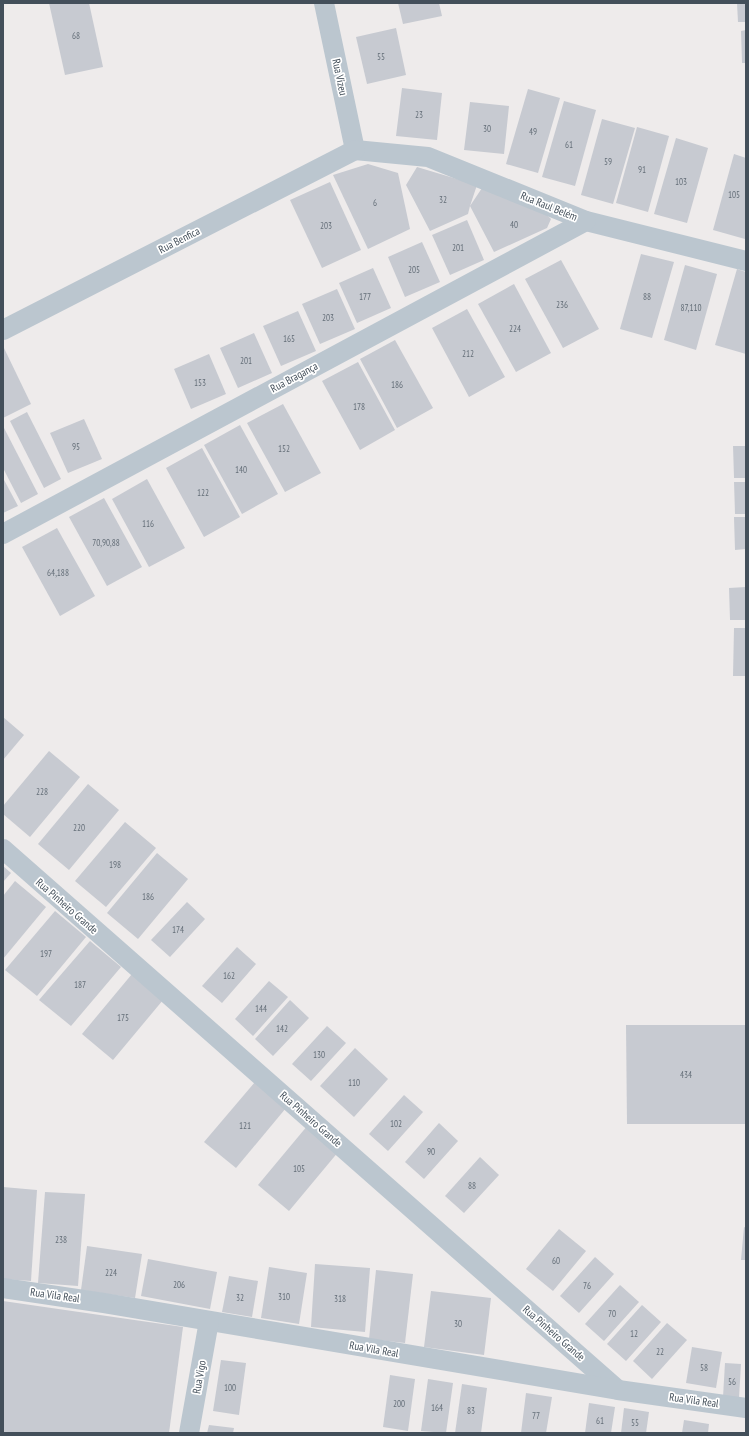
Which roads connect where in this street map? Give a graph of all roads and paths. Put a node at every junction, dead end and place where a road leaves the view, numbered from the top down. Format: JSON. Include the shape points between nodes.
{"nodes":[{"id":1,"x":324,"y":3,"type":"edge"},
{"id":2,"x":355,"y":150,"type":"junction"},
{"id":3,"x":586,"y":221,"type":"junction"},
{"id":4,"x":746,"y":260,"type":"edge"},
{"id":5,"x":3,"y":330,"type":"edge"},
{"id":6,"x":3,"y":534,"type":"edge"},
{"id":7,"x":3,"y":849,"type":"edge"},
{"id":8,"x":3,"y":1288,"type":"edge"},
{"id":9,"x":208,"y":1321,"type":"junction"},
{"id":10,"x":618,"y":1390,"type":"junction"},
{"id":11,"x":746,"y":1408,"type":"edge"},
{"id":12,"x":189,"y":1433,"type":"edge"}],
"edges":[{"from":1,"to":2,"type":"street","name":"Rua Vizeu"},
{"from":2,"to":3,"type":"street","name":"Rua Raul Belém","via":[[428,157]]},
{"from":2,"to":5,"type":"street","name":"Rua Benfica"},
{"from":3,"to":4,"type":"street","name":"Rua Raul Belém"},
{"from":3,"to":6,"type":"street","name":"Rua Bragança"},
{"from":7,"to":10,"type":"street","name":"Rua Pinheiro Grande"},
{"from":8,"to":9,"type":"street","name":"Rua Vila Real"},
{"from":9,"to":10,"type":"street","name":"Rua Vila Real"},
{"from":9,"to":12,"type":"street","name":"Rua Vigo"},
{"from":10,"to":11,"type":"street","name":"Rua Vila Real"}]}
